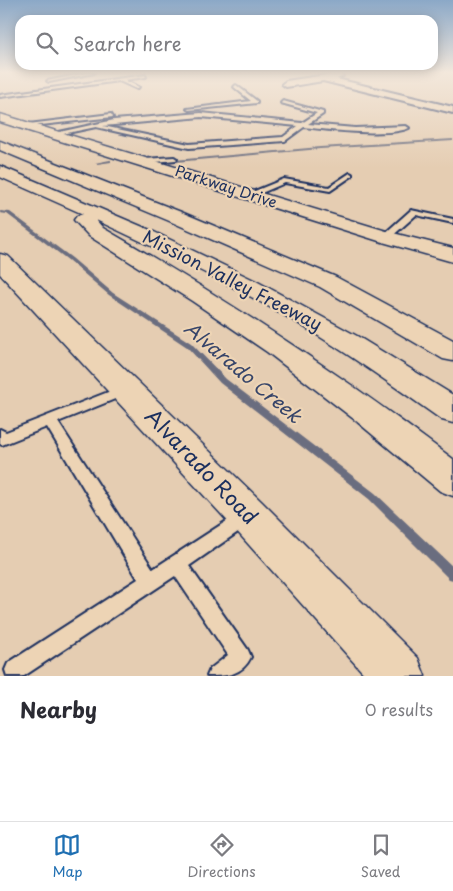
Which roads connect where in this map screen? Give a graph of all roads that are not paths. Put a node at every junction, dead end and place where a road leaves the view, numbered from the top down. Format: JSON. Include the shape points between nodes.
{"nodes":[{"id":1,"x":230,"y":105,"type":"edge"},
{"id":2,"x":292,"y":105,"type":"edge"},
{"id":3,"x":431,"y":105,"type":"edge"},
{"id":4,"x":178,"y":110,"type":"dead end"},
{"id":5,"x":453,"y":110,"type":"edge"},
{"id":6,"x":168,"y":111,"type":"dead end"},
{"id":7,"x":0,"y":118,"type":"edge"},
{"id":8,"x":23,"y":125,"type":"junction"},
{"id":9,"x":303,"y":125,"type":"junction"},
{"id":10,"x":96,"y":126,"type":"junction"},
{"id":11,"x":406,"y":128,"type":"dead end"},
{"id":12,"x":53,"y":134,"type":"junction"},
{"id":13,"x":0,"y":145,"type":"edge"},
{"id":14,"x":174,"y":159,"type":"dead end"},
{"id":15,"x":145,"y":161,"type":"junction"},
{"id":16,"x":0,"y":172,"type":"edge"},
{"id":17,"x":350,"y":175,"type":"dead end"},
{"id":18,"x":248,"y":195,"type":"junction"},
{"id":19,"x":61,"y":198,"type":"junction"},
{"id":20,"x":453,"y":221,"type":"edge"},
{"id":21,"x":386,"y":237,"type":"junction"},
{"id":22,"x":453,"y":255,"type":"edge"},
{"id":23,"x":0,"y":261,"type":"edge"},
{"id":24,"x":328,"y":282,"type":"junction"},
{"id":25,"x":453,"y":338,"type":"edge"},
{"id":26,"x":453,"y":352,"type":"edge"},
{"id":27,"x":126,"y":390,"type":"junction"},
{"id":28,"x":453,"y":410,"type":"edge"},
{"id":29,"x":50,"y":421,"type":"junction"},
{"id":30,"x":1,"y":438,"type":"edge"},
{"id":31,"x":453,"y":480,"type":"edge"},
{"id":32,"x":248,"y":515,"type":"junction"},
{"id":33,"x":176,"y":564,"type":"junction"},
{"id":34,"x":150,"y":581,"type":"junction"},
{"id":35,"x":13,"y":674,"type":"edge"},
{"id":36,"x":217,"y":676,"type":"edge"},
{"id":37,"x":400,"y":676,"type":"edge"}],
"edges":[{"from":1,"to":4,"type":"lane"},
{"from":2,"to":9,"type":"lane","via":[[320,113]]},
{"from":3,"to":5,"type":"street"},
{"from":6,"to":8,"type":"lane"},
{"from":7,"to":8,"type":"main road","name":"Parkway Drive"},
{"from":8,"to":12,"type":"main road","name":"Parkway Drive"},
{"from":9,"to":10,"type":"lane","via":[[201,115]]},
{"from":9,"to":10,"type":"lane","via":[[285,139],[189,146]]},
{"from":9,"to":11,"type":"lane","via":[[326,129]]},
{"from":10,"to":12,"type":"lane"},
{"from":12,"to":15,"type":"main road","name":"Parkway Drive"},
{"from":13,"to":24,"type":"main road","name":"Mission Valley Freeway"},
{"from":14,"to":15,"type":"lane"},
{"from":15,"to":18,"type":"main road","name":"Parkway Drive"},
{"from":16,"to":19,"type":"main road","name":"Mission Valley Freeway"},
{"from":17,"to":18,"type":"lane","via":[[330,190],[284,182]]},
{"from":18,"to":21,"type":"main road","name":"Parkway Drive"},
{"from":19,"to":28,"type":"main road","name":"Mission Valley Freeway","via":[[154,239],[284,305]]},
{"from":19,"to":31,"type":"main road","via":[[96,232],[281,348]]},
{"from":20,"to":21,"type":"lane","via":[[414,212]]},
{"from":21,"to":22,"type":"main road","name":"Parkway Drive"},
{"from":23,"to":27,"type":"main road","name":"Alvarado Road"},
{"from":24,"to":25,"type":"main road"},
{"from":24,"to":26,"type":"main road","name":"Mission Valley Freeway"},
{"from":27,"to":29,"type":"lane"},
{"from":27,"to":32,"type":"main road","name":"Alvarado Road"},
{"from":29,"to":30,"type":"lane"},
{"from":29,"to":34,"type":"lane"},
{"from":32,"to":33,"type":"lane"},
{"from":32,"to":37,"type":"main road","name":"Alvarado Road"},
{"from":33,"to":34,"type":"lane"},
{"from":33,"to":36,"type":"lane","via":[[241,657]]},
{"from":34,"to":35,"type":"lane"}]}
